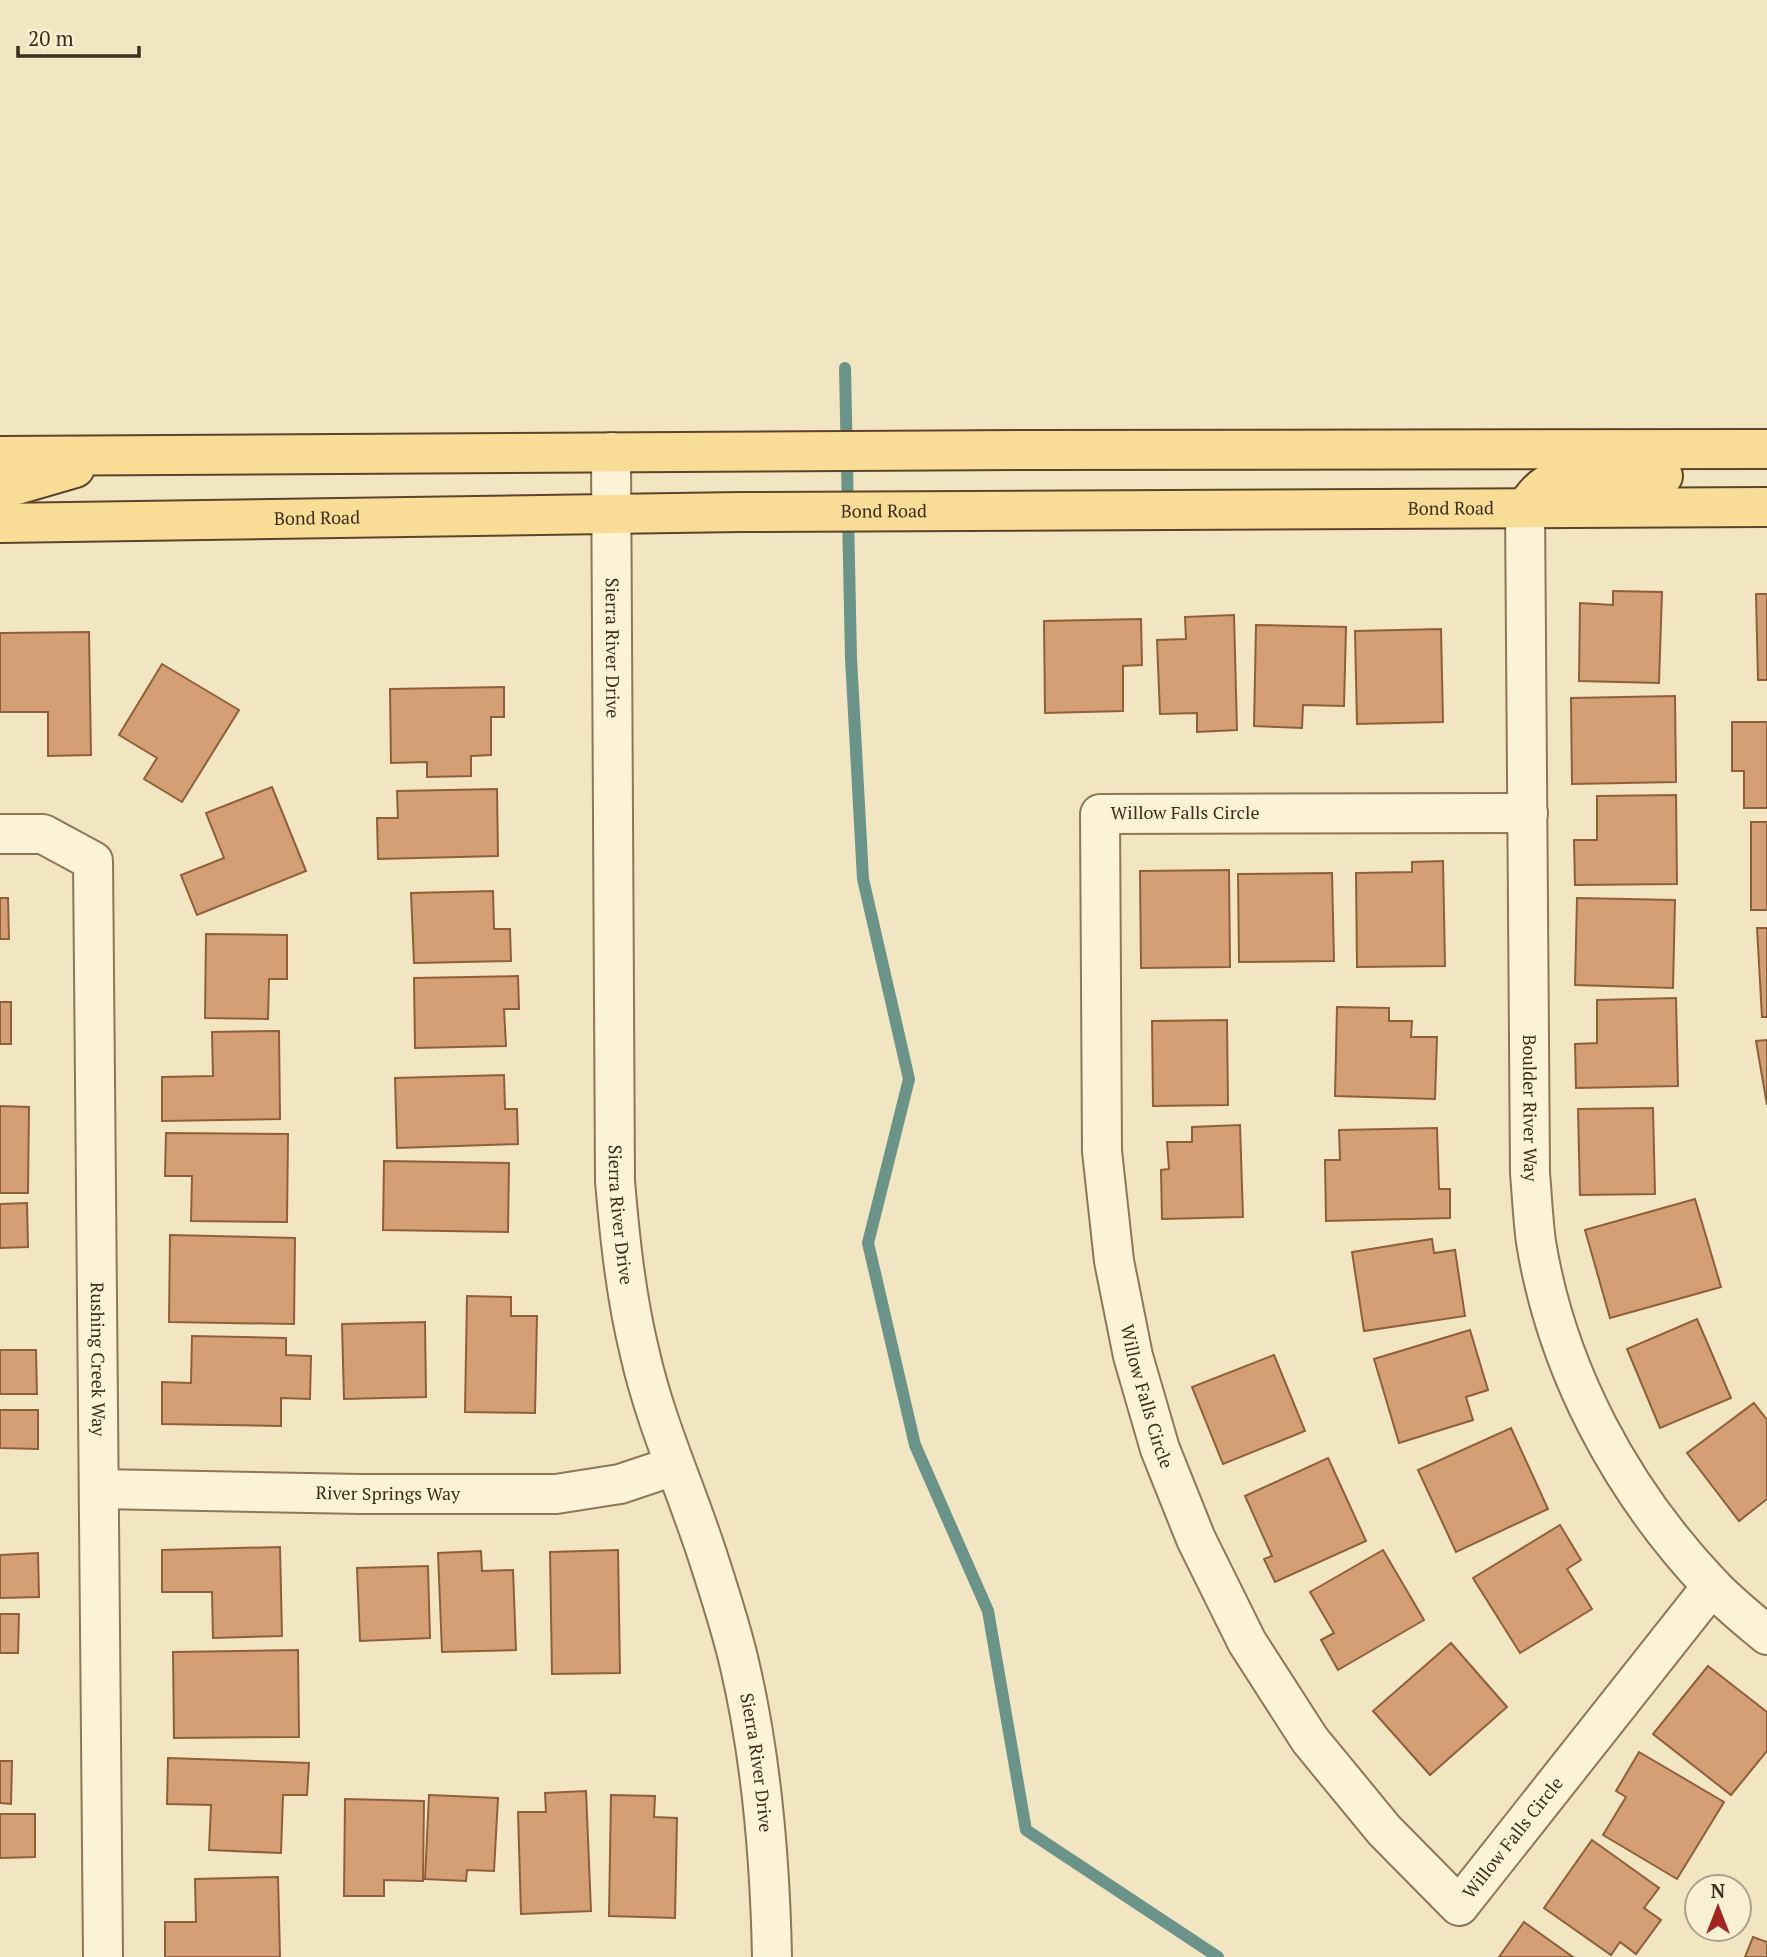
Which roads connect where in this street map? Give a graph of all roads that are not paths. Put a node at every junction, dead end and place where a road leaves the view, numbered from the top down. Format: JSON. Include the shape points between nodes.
{"nodes":[{"id":1,"x":1767,"y":449,"type":"edge"},
{"id":2,"x":611,"y":452,"type":"junction"},
{"id":3,"x":0,"y":456,"type":"edge"},
{"id":4,"x":114,"y":456,"type":"junction"},
{"id":5,"x":1767,"y":474,"type":"edge"},
{"id":6,"x":0,"y":486,"type":"edge"},
{"id":7,"x":1767,"y":507,"type":"edge"},
{"id":8,"x":1525,"y":508,"type":"junction"},
{"id":9,"x":611,"y":514,"type":"junction"},
{"id":10,"x":0,"y":523,"type":"edge"},
{"id":11,"x":1528,"y":813,"type":"junction"},
{"id":12,"x":0,"y":834,"type":"edge"},
{"id":13,"x":674,"y":1466,"type":"junction"},
{"id":14,"x":99,"y":1489,"type":"junction"},
{"id":15,"x":1712,"y":1586,"type":"junction"},
{"id":16,"x":1767,"y":1635,"type":"edge"},
{"id":17,"x":103,"y":1957,"type":"edge"},
{"id":18,"x":772,"y":1957,"type":"edge"}],
"edges":[{"from":1,"to":2,"type":"main road"},
{"from":2,"to":4,"type":"main road"},
{"from":2,"to":9,"type":"street","name":"Sierra River Drive"},
{"from":3,"to":4,"type":"main road"},
{"from":4,"to":6,"type":"main road"},
{"from":5,"to":8,"type":"main road","via":[[1564,478],[1547,485]]},
{"from":7,"to":8,"type":"main road","name":"Bond Road"},
{"from":8,"to":9,"type":"main road","name":"Bond Road"},
{"from":8,"to":11,"type":"street","name":"Boulder River Way"},
{"from":9,"to":10,"type":"main road","name":"Bond Road"},
{"from":9,"to":13,"type":"street","name":"Sierra River Drive","via":[[615,1181],[622,1261],[640,1356]]},
{"from":11,"to":15,"type":"street","name":"Boulder River Way","via":[[1530,1173],[1536,1243],[1557,1329],[1585,1402],[1616,1461],[1659,1525]]},
{"from":11,"to":15,"type":"street","name":"Willow Falls Circle","via":[[1100,814],[1102,1151],[1114,1261],[1133,1356],[1160,1449],[1196,1539],[1247,1642],[1310,1740],[1384,1830],[1459,1906]]},
{"from":12,"to":14,"type":"street","name":"Rushing Creek Way","via":[[43,834],[93,861]]},
{"from":13,"to":14,"type":"street","name":"River Springs Way","via":[[620,1484],[556,1494]]},
{"from":13,"to":18,"type":"street","name":"Sierra River Drive","via":[[709,1559],[739,1662],[759,1769],[770,1876]]},
{"from":14,"to":17,"type":"street","name":"Rushing Creek Way"},
{"from":15,"to":16,"type":"street","name":"Boulder River Way"}]}
